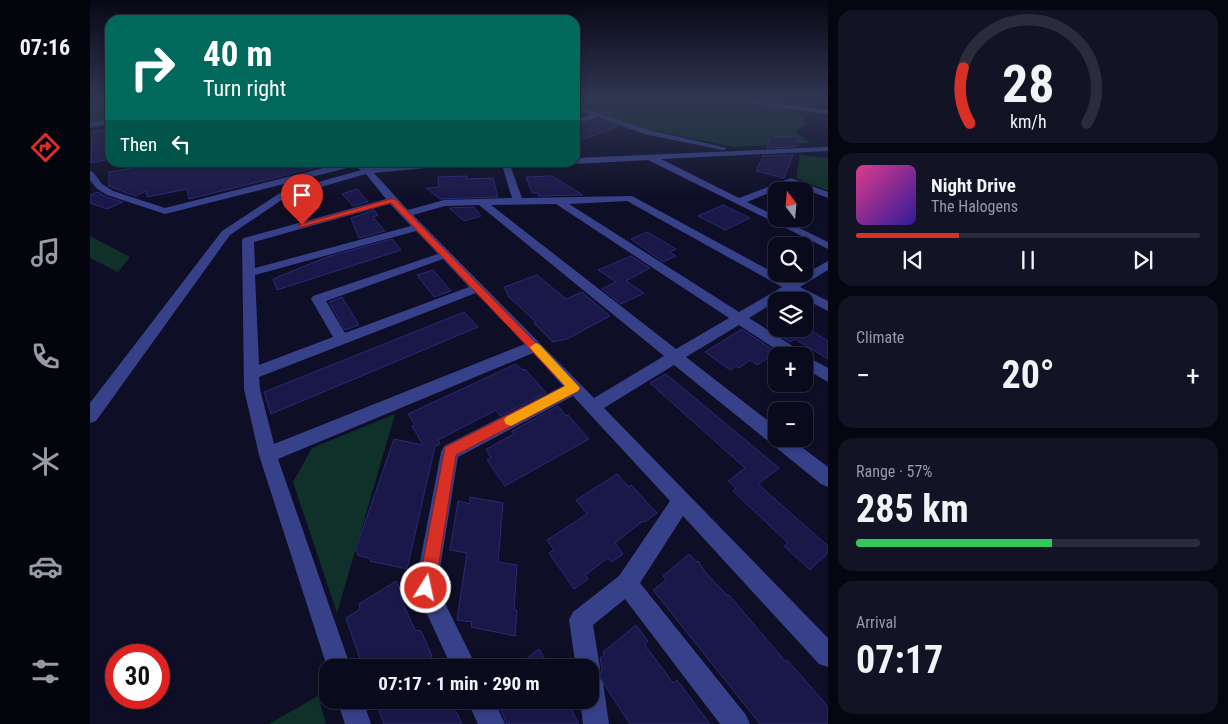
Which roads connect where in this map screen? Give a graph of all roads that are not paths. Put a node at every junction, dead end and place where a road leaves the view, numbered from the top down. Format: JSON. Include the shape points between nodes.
{"nodes":[{"id":1,"x":646,"y":132,"type":"edge"},
{"id":2,"x":828,"y":149,"type":"edge"},
{"id":3,"x":748,"y":153,"type":"junction"},
{"id":4,"x":649,"y":158,"type":"junction"},
{"id":5,"x":580,"y":160,"type":"edge"},
{"id":6,"x":356,"y":167,"type":"edge"},
{"id":7,"x":358,"y":167,"type":"edge"},
{"id":8,"x":361,"y":167,"type":"edge"},
{"id":9,"x":506,"y":167,"type":"edge"},
{"id":10,"x":90,"y":174,"type":"edge"},
{"id":11,"x":828,"y":195,"type":"edge"},
{"id":12,"x":392,"y":200,"type":"junction"},
{"id":13,"x":518,"y":201,"type":"junction"},
{"id":14,"x":558,"y":201,"type":"junction"},
{"id":15,"x":481,"y":202,"type":"junction"},
{"id":16,"x":738,"y":202,"type":"junction"},
{"id":17,"x":406,"y":214,"type":"junction"},
{"id":18,"x":418,"y":227,"type":"junction"},
{"id":19,"x":828,"y":246,"type":"edge"},
{"id":20,"x":446,"y":255,"type":"junction"},
{"id":21,"x":828,"y":265,"type":"edge"},
{"id":22,"x":249,"y":273,"type":"junction"},
{"id":23,"x":791,"y":287,"type":"junction"},
{"id":24,"x":478,"y":288,"type":"junction"},
{"id":25,"x":828,"y":307,"type":"edge"},
{"id":26,"x":739,"y":319,"type":"junction"},
{"id":27,"x":342,"y":340,"type":"junction"},
{"id":28,"x":535,"y":346,"type":"junction"},
{"id":29,"x":783,"y":347,"type":"edge"},
{"id":30,"x":675,"y":357,"type":"junction"},
{"id":31,"x":813,"y":366,"type":"edge"},
{"id":32,"x":252,"y":374,"type":"junction"},
{"id":33,"x":828,"y":376,"type":"edge"},
{"id":34,"x":574,"y":388,"type":"junction"},
{"id":35,"x":592,"y":407,"type":"junction"},
{"id":36,"x":90,"y":416,"type":"edge"},
{"id":37,"x":768,"y":431,"type":"edge"},
{"id":38,"x":788,"y":447,"type":"edge"},
{"id":39,"x":268,"y":455,"type":"junction"},
{"id":40,"x":828,"y":478,"type":"edge"},
{"id":41,"x":681,"y":501,"type":"junction"},
{"id":42,"x":627,"y":584,"type":"junction"},
{"id":43,"x":828,"y":655,"type":"edge"},
{"id":44,"x":336,"y":659,"type":"edge"},
{"id":45,"x":461,"y":659,"type":"edge"},
{"id":46,"x":587,"y":659,"type":"edge"},
{"id":47,"x":353,"y":709,"type":"edge"},
{"id":48,"x":484,"y":709,"type":"edge"},
{"id":49,"x":594,"y":709,"type":"edge"},
{"id":50,"x":358,"y":724,"type":"edge"},
{"id":51,"x":492,"y":724,"type":"edge"},
{"id":52,"x":596,"y":724,"type":"edge"},
{"id":53,"x":737,"y":724,"type":"edge"}],
"edges":[{"from":1,"to":3,"type":"street"},
{"from":2,"to":3,"type":"street"},
{"from":3,"to":4,"type":"street"},
{"from":4,"to":5,"type":"street"},
{"from":4,"to":16,"type":"street"},
{"from":6,"to":10,"type":"street","via":[[164,211],[110,193],[99,186]]},
{"from":7,"to":36,"type":"street","via":[[283,196],[226,233]]},
{"from":8,"to":12,"type":"street"},
{"from":9,"to":13,"type":"street"},
{"from":11,"to":16,"type":"street","via":[[791,181]]},
{"from":12,"to":17,"type":"street"},
{"from":12,"to":22,"type":"street","via":[[248,240]]},
{"from":13,"to":14,"type":"street"},
{"from":13,"to":15,"type":"street"},
{"from":14,"to":23,"type":"street","via":[[629,198]]},
{"from":14,"to":26,"type":"street"},
{"from":15,"to":17,"type":"street","via":[[444,203]]},
{"from":15,"to":30,"type":"street"},
{"from":16,"to":19,"type":"street"},
{"from":17,"to":18,"type":"street"},
{"from":18,"to":20,"type":"street"},
{"from":18,"to":22,"type":"street"},
{"from":20,"to":24,"type":"street"},
{"from":20,"to":27,"type":"street","via":[[318,299]]},
{"from":21,"to":23,"type":"street"},
{"from":22,"to":32,"type":"street"},
{"from":23,"to":25,"type":"street"},
{"from":23,"to":26,"type":"street"},
{"from":24,"to":27,"type":"street"},
{"from":24,"to":28,"type":"street"},
{"from":26,"to":29,"type":"street"},
{"from":26,"to":30,"type":"street"},
{"from":27,"to":32,"type":"street"},
{"from":28,"to":34,"type":"street"},
{"from":28,"to":39,"type":"street"},
{"from":30,"to":35,"type":"street"},
{"from":30,"to":37,"type":"street"},
{"from":31,"to":33,"type":"street"},
{"from":32,"to":39,"type":"street","via":[[252,389]]},
{"from":34,"to":35,"type":"street"},
{"from":34,"to":45,"type":"street","via":[[450,452],[426,588]]},
{"from":35,"to":41,"type":"street"},
{"from":38,"to":40,"type":"street"},
{"from":39,"to":44,"type":"street"},
{"from":41,"to":42,"type":"street"},
{"from":41,"to":43,"type":"street"},
{"from":42,"to":46,"type":"street","via":[[581,620]]},
{"from":42,"to":53,"type":"street"},
{"from":47,"to":50,"type":"street"},
{"from":48,"to":51,"type":"street"},
{"from":49,"to":52,"type":"street"}]}
